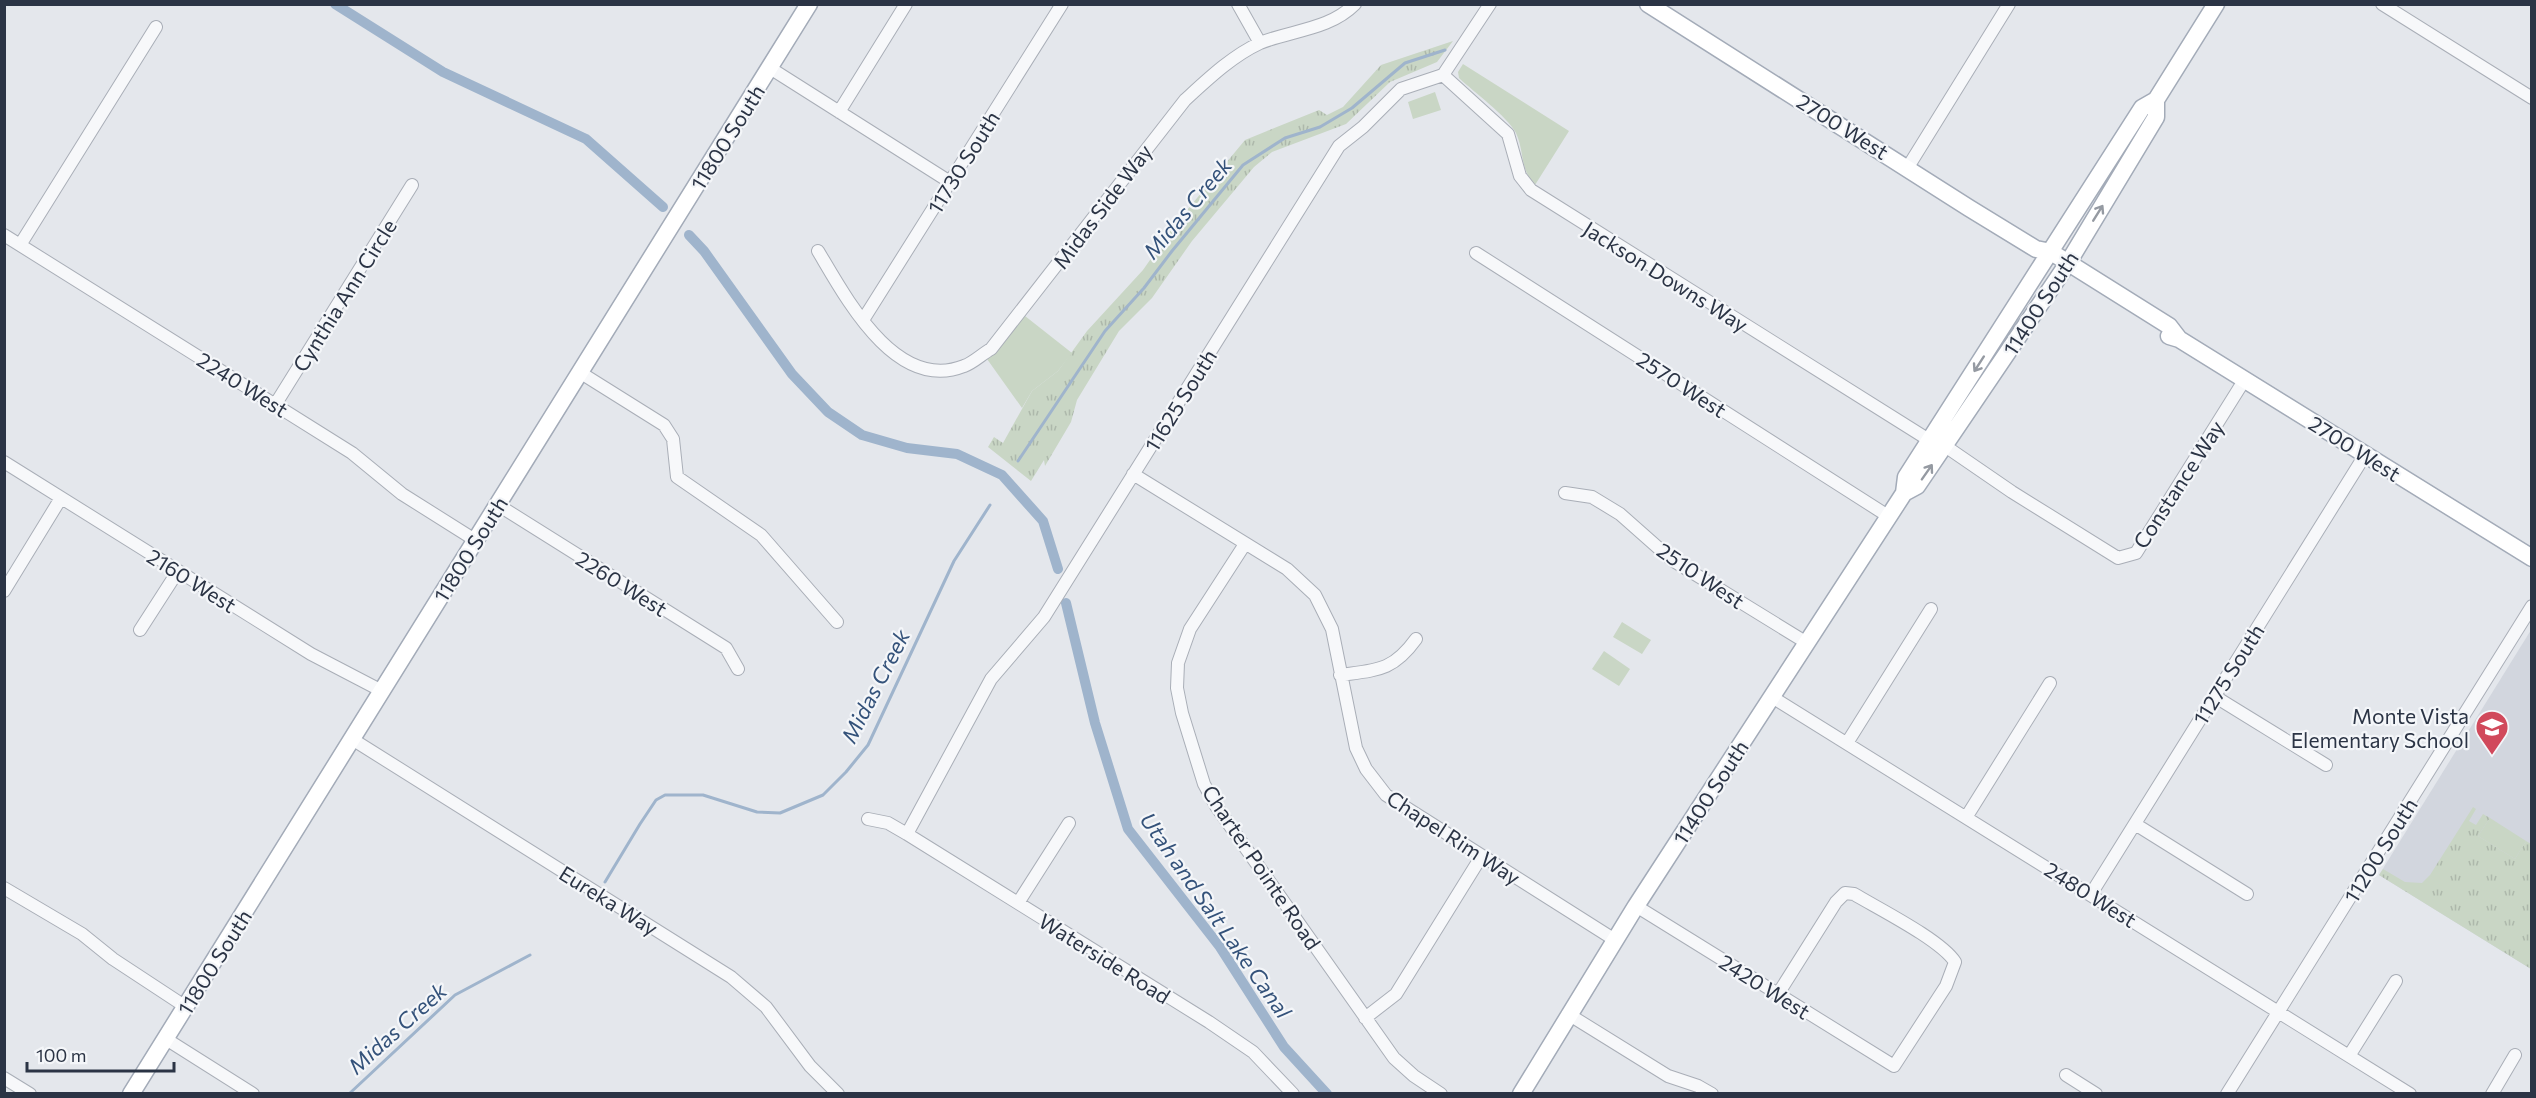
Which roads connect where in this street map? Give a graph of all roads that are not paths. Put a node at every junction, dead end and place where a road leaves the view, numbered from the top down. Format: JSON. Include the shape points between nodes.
{"nodes":[{"id":1,"x":809,"y":4,"type":"edge"},
{"id":2,"x":906,"y":4,"type":"edge"},
{"id":3,"x":1062,"y":4,"type":"edge"},
{"id":4,"x":1238,"y":4,"type":"edge"},
{"id":5,"x":1354,"y":4,"type":"edge"},
{"id":6,"x":1490,"y":4,"type":"edge"},
{"id":7,"x":1648,"y":4,"type":"edge"},
{"id":8,"x":2009,"y":4,"type":"edge"},
{"id":9,"x":2216,"y":4,"type":"edge"},
{"id":10,"x":2382,"y":4,"type":"edge"},
{"id":11,"x":156,"y":27,"type":"dead end"},
{"id":12,"x":1260,"y":44,"type":"junction"},
{"id":13,"x":770,"y":68,"type":"junction"},
{"id":14,"x":1443,"y":75,"type":"junction"},
{"id":15,"x":2532,"y":98,"type":"edge"},
{"id":16,"x":2157,"y":100,"type":"junction"},
{"id":17,"x":839,"y":112,"type":"junction"},
{"id":18,"x":1908,"y":167,"type":"junction"},
{"id":19,"x":951,"y":182,"type":"junction"},
{"id":20,"x":412,"y":185,"type":"dead end"},
{"id":21,"x":4,"y":235,"type":"edge"},
{"id":22,"x":20,"y":245,"type":"junction"},
{"id":23,"x":818,"y":251,"type":"dead end"},
{"id":24,"x":1476,"y":253,"type":"dead end"},
{"id":25,"x":2044,"y":254,"type":"junction"},
{"id":26,"x":2065,"y":267,"type":"junction"},
{"id":27,"x":862,"y":320,"type":"junction"},
{"id":28,"x":581,"y":374,"type":"junction"},
{"id":29,"x":2245,"y":380,"type":"junction"},
{"id":30,"x":275,"y":405,"type":"junction"},
{"id":31,"x":1929,"y":440,"type":"junction"},
{"id":32,"x":1945,"y":446,"type":"junction"},
{"id":33,"x":2365,"y":454,"type":"junction"},
{"id":34,"x":4,"y":462,"type":"edge"},
{"id":35,"x":1133,"y":474,"type":"junction"},
{"id":36,"x":1565,"y":493,"type":"dead end"},
{"id":37,"x":1904,"y":493,"type":"junction"},
{"id":38,"x":61,"y":498,"type":"junction"},
{"id":39,"x":498,"y":505,"type":"junction"},
{"id":40,"x":1888,"y":516,"type":"junction"},
{"id":41,"x":475,"y":540,"type":"junction"},
{"id":42,"x":1245,"y":544,"type":"junction"},
{"id":43,"x":2532,"y":558,"type":"edge"},
{"id":44,"x":178,"y":571,"type":"junction"},
{"id":45,"x":4,"y":591,"type":"edge"},
{"id":46,"x":2532,"y":606,"type":"edge"},
{"id":47,"x":1931,"y":609,"type":"dead end"},
{"id":48,"x":837,"y":622,"type":"dead end"},
{"id":49,"x":140,"y":630,"type":"dead end"},
{"id":50,"x":1416,"y":639,"type":"dead end"},
{"id":51,"x":1807,"y":643,"type":"junction"},
{"id":52,"x":738,"y":669,"type":"dead end"},
{"id":53,"x":1340,"y":675,"type":"junction"},
{"id":54,"x":2049,"y":683,"type":"dead end"},
{"id":55,"x":382,"y":691,"type":"junction"},
{"id":56,"x":2214,"y":696,"type":"junction"},
{"id":57,"x":1773,"y":697,"type":"junction"},
{"id":58,"x":352,"y":739,"type":"junction"},
{"id":59,"x":1847,"y":742,"type":"junction"},
{"id":60,"x":2326,"y":765,"type":"dead end"},
{"id":61,"x":1966,"y":816,"type":"junction"},
{"id":62,"x":868,"y":819,"type":"dead end"},
{"id":63,"x":1069,"y":823,"type":"dead end"},
{"id":64,"x":2135,"y":824,"type":"junction"},
{"id":65,"x":907,"y":834,"type":"junction"},
{"id":66,"x":1481,"y":857,"type":"junction"},
{"id":67,"x":4,"y":888,"type":"edge"},
{"id":68,"x":2091,"y":894,"type":"junction"},
{"id":69,"x":2247,"y":894,"type":"dead end"},
{"id":70,"x":1018,"y":903,"type":"junction"},
{"id":71,"x":1636,"y":906,"type":"junction"},
{"id":72,"x":1615,"y":940,"type":"junction"},
{"id":73,"x":2396,"y":981,"type":"dead end"},
{"id":74,"x":1778,"y":994,"type":"junction"},
{"id":75,"x":186,"y":1007,"type":"junction"},
{"id":76,"x":2279,"y":1012,"type":"junction"},
{"id":77,"x":1568,"y":1014,"type":"junction"},
{"id":78,"x":1365,"y":1017,"type":"junction"},
{"id":79,"x":166,"y":1039,"type":"junction"},
{"id":80,"x":2515,"y":1055,"type":"dead end"},
{"id":81,"x":2349,"y":1056,"type":"junction"},
{"id":82,"x":2066,"y":1075,"type":"dead end"},
{"id":83,"x":4,"y":1078,"type":"edge"},
{"id":84,"x":30,"y":1094,"type":"edge"},
{"id":85,"x":131,"y":1094,"type":"edge"},
{"id":86,"x":253,"y":1094,"type":"edge"},
{"id":87,"x":838,"y":1094,"type":"edge"},
{"id":88,"x":1293,"y":1094,"type":"edge"},
{"id":89,"x":1441,"y":1094,"type":"edge"},
{"id":90,"x":1521,"y":1094,"type":"edge"},
{"id":91,"x":1712,"y":1094,"type":"edge"},
{"id":92,"x":2096,"y":1094,"type":"edge"},
{"id":93,"x":2227,"y":1094,"type":"edge"},
{"id":94,"x":2410,"y":1094,"type":"edge"},
{"id":95,"x":2492,"y":1094,"type":"edge"}],
"edges":[{"from":1,"to":13,"type":"main road","name":"11800 South"},
{"from":2,"to":17,"type":"street"},
{"from":3,"to":19,"type":"street","name":"11730 South"},
{"from":4,"to":12,"type":"street"},
{"from":5,"to":12,"type":"street","name":"Midas Side Way","via":[[1344,16]]},
{"from":6,"to":14,"type":"street"},
{"from":7,"to":18,"type":"main road","name":"2700 West"},
{"from":8,"to":18,"type":"street"},
{"from":9,"to":16,"type":"main road","name":"11400 South"},
{"from":10,"to":15,"type":"street"},
{"from":11,"to":22,"type":"street"},
{"from":12,"to":27,"type":"street","name":"Midas Side Way","via":[[1223,67],[1185,99],[991,349],[964,366],[941,371],[917,366],[890,352]]},
{"from":13,"to":17,"type":"street"},
{"from":13,"to":28,"type":"main road","name":"11800 South"},
{"from":14,"to":31,"type":"street","name":"Jackson Downs Way","via":[[1508,134],[1520,176],[1531,190]]},
{"from":14,"to":35,"type":"street","name":"11625 South","via":[[1401,89],[1339,146]]},
{"from":16,"to":25,"type":"main road","name":"11400 South","via":[[2142,108]]},
{"from":26,"to":16,"type":"main road","name":"11400 South","one_way":true,"via":[[2156,117]]},
{"from":17,"to":19,"type":"street"},
{"from":18,"to":25,"type":"main road","name":"2700 West"},
{"from":19,"to":27,"type":"street","name":"11730 South"},
{"from":20,"to":30,"type":"street","name":"Cynthia Ann Circle"},
{"from":21,"to":22,"type":"street","name":"2240 West"},
{"from":22,"to":30,"type":"street","name":"2240 West"},
{"from":23,"to":27,"type":"street","name":"Midas Side Way"},
{"from":24,"to":40,"type":"street","name":"2570 West"},
{"from":25,"to":26,"type":"main road","name":"2700 West"},
{"from":25,"to":31,"type":"main road","name":"11400 South","one_way":true},
{"from":26,"to":29,"type":"main road","name":"2700 West","via":[[2169,326],[2179,339]]},
{"from":26,"to":32,"type":"main road","name":"11400 South"},
{"from":28,"to":39,"type":"main road","name":"11800 South"},
{"from":28,"to":48,"type":"street","via":[[664,425],[673,439],[677,477],[761,535]]},
{"from":29,"to":32,"type":"street","name":"Constance Way","via":[[2136,554],[2118,558]]},
{"from":29,"to":33,"type":"main road","name":"2700 West"},
{"from":30,"to":41,"type":"street","name":"2240 West","via":[[352,453],[402,494]]},
{"from":31,"to":37,"type":"main road","name":"11400 South","via":[[1906,477]]},
{"from":37,"to":32,"type":"main road","name":"11400 South","one_way":true,"via":[[1917,486]]},
{"from":33,"to":43,"type":"main road","name":"2700 West"},
{"from":33,"to":56,"type":"street","name":"11275 South"},
{"from":34,"to":38,"type":"street","name":"2160 West"},
{"from":35,"to":42,"type":"street","name":"Chapel Rim Way"},
{"from":35,"to":65,"type":"street","name":"11625 South","via":[[1037,627],[991,680]]},
{"from":36,"to":51,"type":"street","name":"2510 West","via":[[1592,497],[1620,514],[1672,560]]},
{"from":37,"to":40,"type":"main road","name":"11400 South"},
{"from":38,"to":44,"type":"street","name":"2160 West"},
{"from":38,"to":45,"type":"street"},
{"from":39,"to":41,"type":"main road","name":"11800 South"},
{"from":39,"to":52,"type":"street","name":"2260 West","via":[[726,648]]},
{"from":40,"to":51,"type":"main road","name":"11400 South"},
{"from":41,"to":55,"type":"main road","name":"11800 South"},
{"from":42,"to":53,"type":"street","name":"Chapel Rim Way","via":[[1295,575],[1315,595],[1329,620]]},
{"from":42,"to":78,"type":"street","name":"Charter Pointe Road","via":[[1185,640],[1178,663],[1178,701],[1210,795]]},
{"from":44,"to":49,"type":"street"},
{"from":44,"to":55,"type":"street","name":"2160 West","via":[[310,654]]},
{"from":46,"to":76,"type":"street","name":"11200 South"},
{"from":47,"to":59,"type":"street"},
{"from":50,"to":53,"type":"street","via":[[1392,665]]},
{"from":51,"to":57,"type":"main road","name":"11400 South"},
{"from":53,"to":66,"type":"street","name":"Chapel Rim Way","via":[[1352,737],[1372,779],[1403,808]]},
{"from":54,"to":61,"type":"street"},
{"from":55,"to":58,"type":"main road","name":"11800 South"},
{"from":56,"to":60,"type":"street"},
{"from":56,"to":64,"type":"street","name":"11275 South"},
{"from":57,"to":59,"type":"street","name":"2480 West"},
{"from":57,"to":71,"type":"main road","name":"11400 South"},
{"from":58,"to":75,"type":"main road","name":"11800 South"},
{"from":58,"to":87,"type":"street","name":"Eureka Way","via":[[731,977],[766,1007],[810,1066]]},
{"from":59,"to":61,"type":"street","name":"2480 West"},
{"from":61,"to":68,"type":"street","name":"2480 West"},
{"from":62,"to":65,"type":"street","name":"Waterside Road","via":[[888,823]]},
{"from":63,"to":70,"type":"street"},
{"from":64,"to":68,"type":"street","name":"11275 South"},
{"from":64,"to":69,"type":"street"},
{"from":65,"to":70,"type":"street","name":"Waterside Road"},
{"from":66,"to":72,"type":"street","name":"Chapel Rim Way"},
{"from":66,"to":78,"type":"street","via":[[1396,994]]},
{"from":67,"to":75,"type":"street","via":[[82,934]]},
{"from":68,"to":76,"type":"street","name":"2480 West"},
{"from":70,"to":88,"type":"street","name":"Waterside Road","via":[[1253,1052]]},
{"from":71,"to":72,"type":"main road","name":"11400 South"},
{"from":71,"to":74,"type":"street","name":"2420 West"},
{"from":72,"to":77,"type":"main road","name":"11400 South"},
{"from":73,"to":81,"type":"street"},
{"from":74,"to":74,"type":"street","name":"2420 West","via":[[1845,893],[1854,894],[1909,928],[1955,962],[1946,986],[1894,1066]]},
{"from":75,"to":79,"type":"main road","name":"11800 South"},
{"from":76,"to":81,"type":"street","name":"2480 West"},
{"from":76,"to":93,"type":"street","name":"11200 South"},
{"from":77,"to":90,"type":"main road","name":"11400 South"},
{"from":77,"to":91,"type":"street","via":[[1668,1076]]},
{"from":78,"to":89,"type":"street","name":"Charter Pointe Road","via":[[1400,1065]]},
{"from":79,"to":85,"type":"main road","name":"11800 South"},
{"from":79,"to":86,"type":"street"},
{"from":80,"to":95,"type":"street"},
{"from":81,"to":94,"type":"street","name":"2480 West"},
{"from":82,"to":92,"type":"street"},
{"from":83,"to":84,"type":"street"}]}
